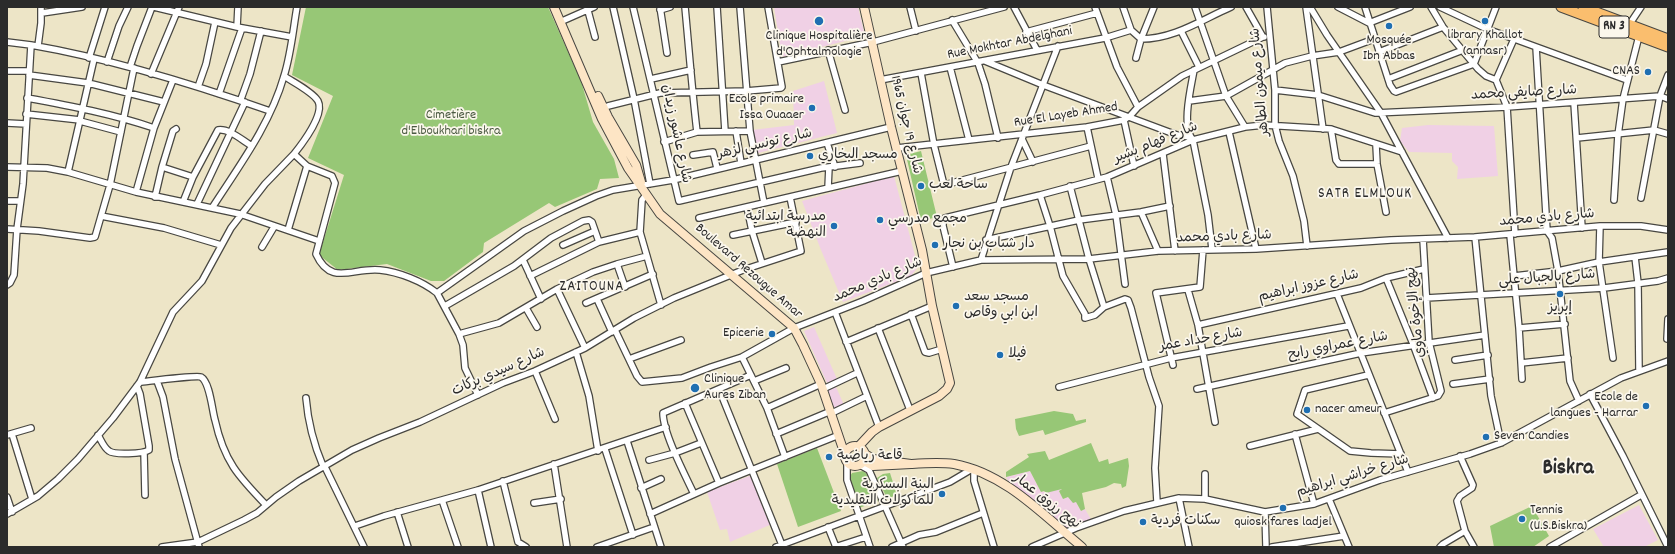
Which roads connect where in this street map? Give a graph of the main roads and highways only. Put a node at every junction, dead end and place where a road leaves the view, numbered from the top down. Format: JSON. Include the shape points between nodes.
{"nodes":[{"id":1,"x":554,"y":7,"type":"edge"},
{"id":2,"x":560,"y":7,"type":"edge"},
{"id":3,"x":864,"y":7,"type":"edge"},
{"id":4,"x":1561,"y":7,"type":"edge"},
{"id":5,"x":1583,"y":7,"type":"edge"},
{"id":6,"x":563,"y":21,"type":"junction"},
{"id":7,"x":1628,"y":28,"type":"junction"},
{"id":8,"x":1668,"y":39,"type":"edge"},
{"id":9,"x":1668,"y":47,"type":"edge"},
{"id":10,"x":601,"y":109,"type":"junction"},
{"id":11,"x":645,"y":184,"type":"junction"},
{"id":12,"x":839,"y":435,"type":"junction"},
{"id":13,"x":856,"y":447,"type":"junction"},
{"id":14,"x":846,"y":458,"type":"junction"},
{"id":15,"x":863,"y":460,"type":"junction"},
{"id":16,"x":1082,"y":547,"type":"edge"}],
"edges":[{"from":1,"to":6,"type":"main road"},
{"from":2,"to":6,"type":"main road"},
{"from":3,"to":13,"type":"main road","name":"شارع 19 جوان 1965","via":[[949,378],[948,388],[939,396],[878,427]]},
{"from":4,"to":7,"type":"main road","number":"RN 3"},
{"from":5,"to":7,"type":"main road","number":"RN 3"},
{"from":6,"to":10,"type":"main road"},
{"from":7,"to":8,"type":"main road","number":"RN 3"},
{"from":7,"to":9,"type":"main road","number":"RN 3","via":[[1639,36]]},
{"from":10,"to":11,"type":"main road","name":"Boulevard Rezougue Amar"},
{"from":10,"to":11,"type":"main road","name":"Boulevard Rezougue Amar","via":[[628,168]]},
{"from":11,"to":12,"type":"main road","name":"Boulevard Rezougue Amar","via":[[646,195],[660,214],[794,328],[822,386]]},
{"from":12,"to":13,"type":"main road","via":[[845,443]]},
{"from":12,"to":14,"type":"main road","name":"Boulevard Rezougue Amar"},
{"from":13,"to":14,"type":"main road","via":[[848,450]]},
{"from":13,"to":15,"type":"main road","via":[[863,450]]},
{"from":14,"to":15,"type":"main road","via":[[852,466]]},
{"from":15,"to":16,"type":"main road","name":"نهج رزوق عمار","via":[[874,466],[935,462],[955,464],[973,470],[1000,482],[1025,499]]}]}
